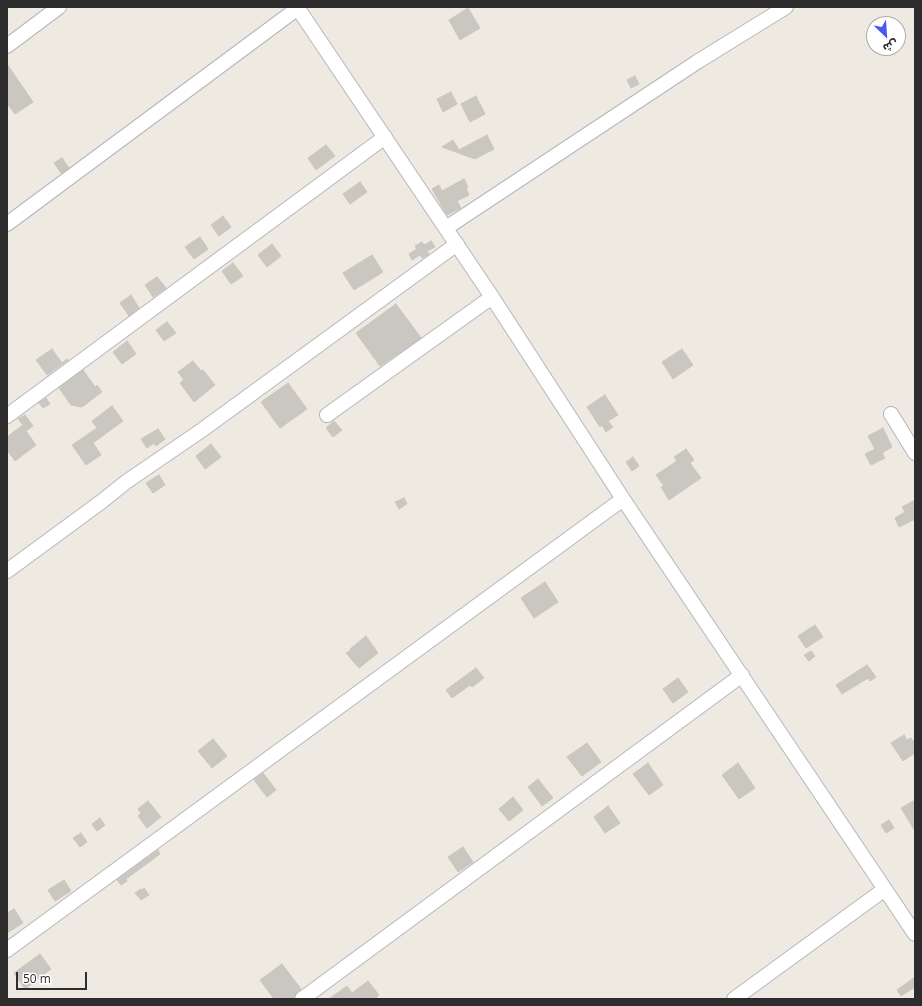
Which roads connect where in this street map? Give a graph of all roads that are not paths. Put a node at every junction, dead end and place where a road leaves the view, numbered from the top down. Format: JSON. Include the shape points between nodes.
{"nodes":[{"id":1,"x":59,"y":7,"type":"edge"},
{"id":2,"x":786,"y":7,"type":"edge"},
{"id":3,"x":298,"y":8,"type":"edge"},
{"id":4,"x":7,"y":46,"type":"edge"},
{"id":5,"x":385,"y":137,"type":"junction"},
{"id":6,"x":7,"y":224,"type":"edge"},
{"id":7,"x":446,"y":228,"type":"junction"},
{"id":8,"x":457,"y":244,"type":"junction"},
{"id":9,"x":492,"y":297,"type":"junction"},
{"id":10,"x":891,"y":414,"type":"dead end"},
{"id":11,"x":327,"y":415,"type":"dead end"},
{"id":12,"x":7,"y":416,"type":"edge"},
{"id":13,"x":915,"y":453,"type":"edge"},
{"id":14,"x":623,"y":498,"type":"junction"},
{"id":15,"x":7,"y":571,"type":"edge"},
{"id":16,"x":742,"y":675,"type":"junction"},
{"id":17,"x":885,"y":889,"type":"junction"},
{"id":18,"x":915,"y":934,"type":"edge"},
{"id":19,"x":7,"y":950,"type":"edge"},
{"id":20,"x":302,"y":999,"type":"edge"},
{"id":21,"x":734,"y":999,"type":"edge"}],
"edges":[{"from":1,"to":4,"type":"street"},
{"from":2,"to":7,"type":"street","via":[[684,70]]},
{"from":3,"to":5,"type":"street"},
{"from":3,"to":6,"type":"street"},
{"from":5,"to":7,"type":"street"},
{"from":5,"to":12,"type":"street"},
{"from":7,"to":8,"type":"street"},
{"from":8,"to":9,"type":"street"},
{"from":8,"to":15,"type":"street","via":[[202,430],[126,482]]},
{"from":9,"to":11,"type":"street"},
{"from":9,"to":14,"type":"street"},
{"from":10,"to":13,"type":"street"},
{"from":14,"to":16,"type":"street"},
{"from":14,"to":19,"type":"street"},
{"from":16,"to":17,"type":"street"},
{"from":16,"to":20,"type":"street"},
{"from":17,"to":18,"type":"street"},
{"from":17,"to":21,"type":"street"}]}
